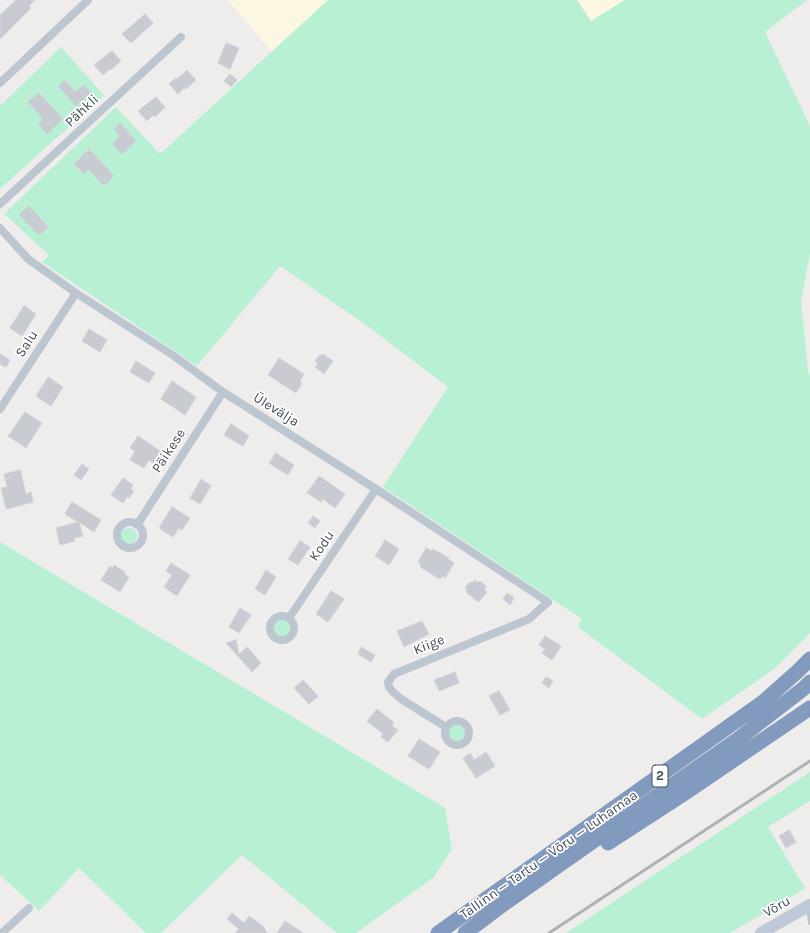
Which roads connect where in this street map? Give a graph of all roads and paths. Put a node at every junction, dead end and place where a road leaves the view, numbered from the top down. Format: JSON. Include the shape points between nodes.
{"nodes":[{"id":1,"x":88,"y":0,"type":"edge"},
{"id":2,"x":181,"y":37,"type":"dead end"},
{"id":3,"x":0,"y":83,"type":"edge"},
{"id":4,"x":0,"y":204,"type":"edge"},
{"id":5,"x":0,"y":228,"type":"edge"},
{"id":6,"x":76,"y":294,"type":"junction"},
{"id":7,"x":223,"y":392,"type":"junction"},
{"id":8,"x":0,"y":408,"type":"edge"},
{"id":9,"x":376,"y":489,"type":"junction"},
{"id":10,"x":137,"y":525,"type":"dead end"},
{"id":11,"x":548,"y":602,"type":"joint"},
{"id":12,"x":289,"y":618,"type":"dead end"},
{"id":13,"x":810,"y":659,"type":"edge"},
{"id":14,"x":810,"y":682,"type":"edge"},
{"id":15,"x":810,"y":708,"type":"edge"},
{"id":16,"x":446,"y":727,"type":"dead end"},
{"id":17,"x":505,"y":903,"type":"junction"},
{"id":18,"x":809,"y":906,"type":"edge"},
{"id":19,"x":29,"y":908,"type":"dead end"},
{"id":20,"x":810,"y":923,"type":"edge"},
{"id":21,"x":2,"y":933,"type":"edge"},
{"id":22,"x":438,"y":933,"type":"edge"},
{"id":23,"x":464,"y":933,"type":"edge"},
{"id":24,"x":761,"y":933,"type":"edge"}],
"edges":[{"from":1,"to":3,"type":"street"},
{"from":2,"to":4,"type":"street","name":"Pähkli"},
{"from":5,"to":6,"type":"street","name":"Ülevälja","via":[[28,259]]},
{"from":6,"to":7,"type":"street","name":"Ülevälja","via":[[174,356]]},
{"from":6,"to":8,"type":"street","name":"Salu"},
{"from":7,"to":9,"type":"street","name":"Ülevälja"},
{"from":7,"to":10,"type":"street","name":"Päikese"},
{"from":9,"to":11,"type":"street","name":"Ülevälja"},
{"from":9,"to":12,"type":"street","name":"Kodu"},
{"from":11,"to":16,"type":"street","name":"Kiige","via":[[530,619],[394,674],[388,682],[393,692]]},
{"from":13,"to":22,"type":"highway","name":"Tallinn — Tartu — Võru — Luhamaa","number":"2","via":[[763,702]]},
{"from":14,"to":17,"type":"highway","name":"Tallinn — Tartu — Võru — Luhamaa","number":"2","via":[[737,740]]},
{"from":15,"to":17,"type":"highway","via":[[520,901]]},
{"from":17,"to":23,"type":"highway","name":"Tallinn — Tartu — Võru — Luhamaa","number":"2"},
{"from":18,"to":20,"type":"lane"},
{"from":18,"to":24,"type":"street","name":"Võru"},
{"from":19,"to":21,"type":"street"}]}
